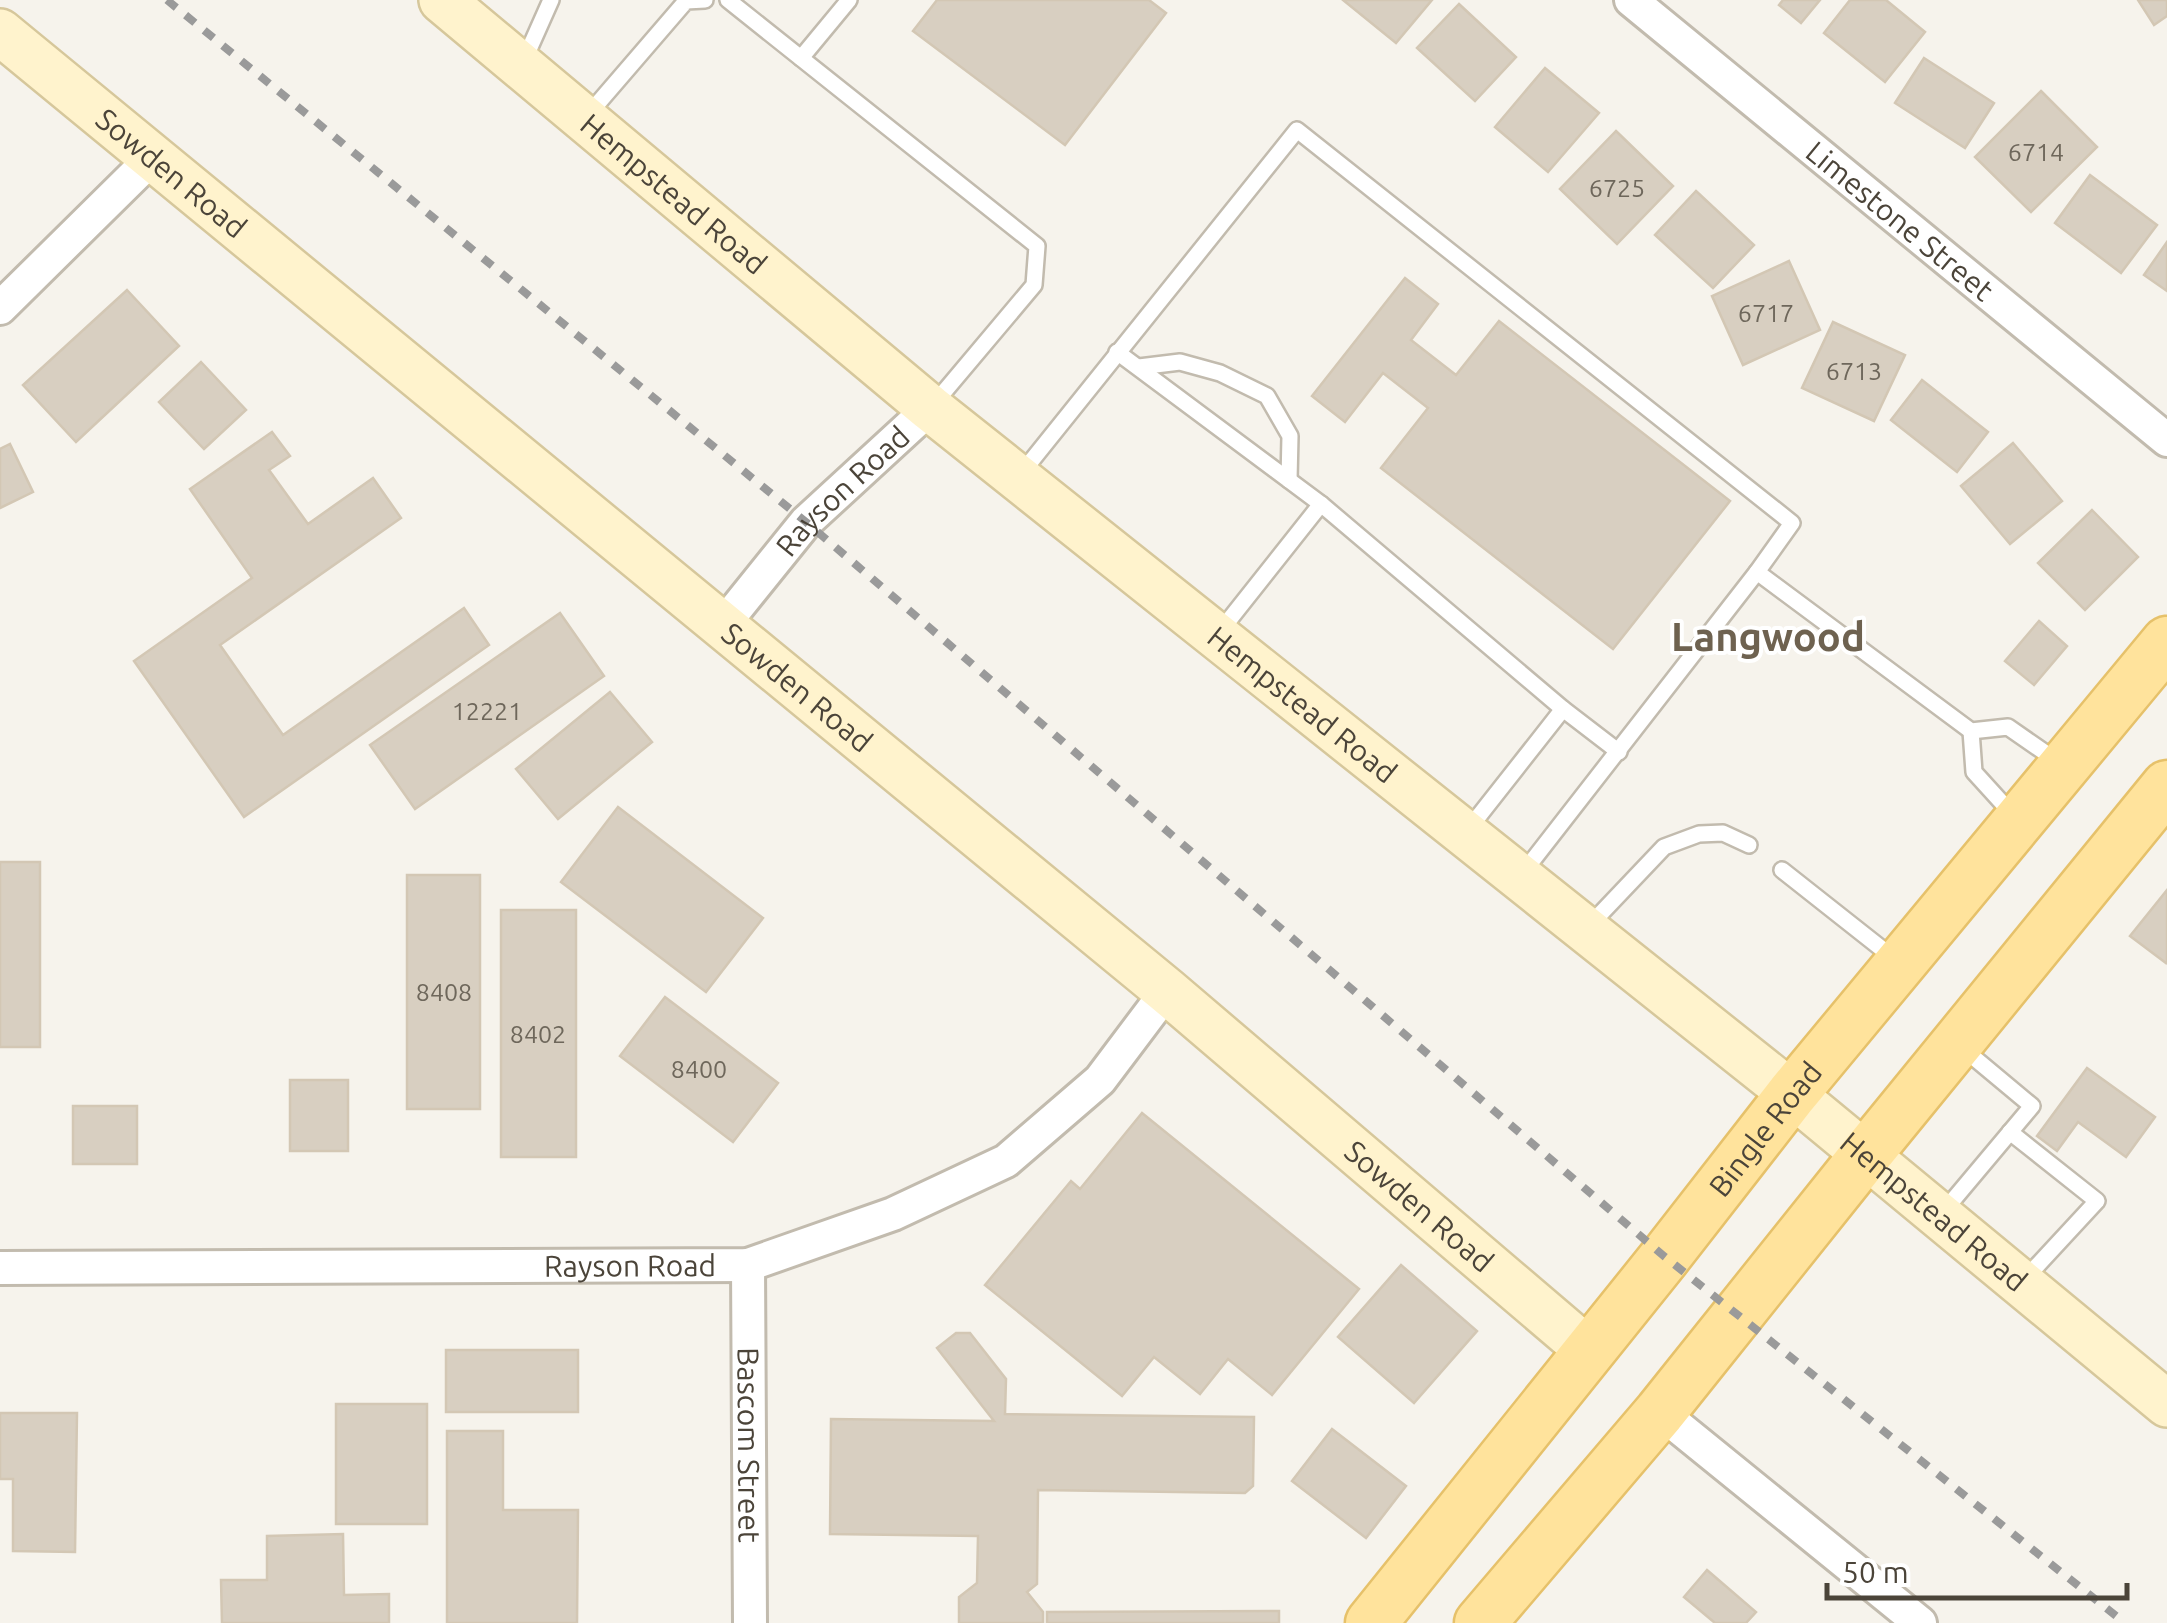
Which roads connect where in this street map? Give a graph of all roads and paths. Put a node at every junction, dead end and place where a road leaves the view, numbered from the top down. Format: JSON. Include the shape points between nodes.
{"nodes":[{"id":1,"x":442,"y":0,"type":"edge"},
{"id":2,"x":551,"y":0,"type":"edge"},
{"id":3,"x":705,"y":0,"type":"edge"},
{"id":4,"x":728,"y":0,"type":"edge"},
{"id":5,"x":849,"y":0,"type":"edge"},
{"id":6,"x":1630,"y":0,"type":"edge"},
{"id":7,"x":0,"y":32,"type":"edge"},
{"id":8,"x":801,"y":58,"type":"junction"},
{"id":9,"x":521,"y":67,"type":"junction"},
{"id":10,"x":584,"y":119,"type":"junction"},
{"id":11,"x":153,"y":157,"type":"junction"},
{"id":12,"x":0,"y":308,"type":"edge"},
{"id":13,"x":1117,"y":352,"type":"junction"},
{"id":14,"x":1138,"y":367,"type":"junction"},
{"id":15,"x":930,"y":408,"type":"junction"},
{"id":16,"x":2167,"y":440,"type":"edge"},
{"id":17,"x":1018,"y":478,"type":"junction"},
{"id":18,"x":1289,"y":480,"type":"junction"},
{"id":19,"x":1321,"y":504,"type":"junction"},
{"id":20,"x":1757,"y":572,"type":"junction"},
{"id":21,"x":723,"y":625,"type":"junction"},
{"id":22,"x":1216,"y":636,"type":"junction"},
{"id":23,"x":2167,"y":642,"type":"edge"},
{"id":24,"x":1564,"y":709,"type":"junction"},
{"id":25,"x":1971,"y":731,"type":"junction"},
{"id":26,"x":1619,"y":752,"type":"junction"},
{"id":27,"x":2066,"y":766,"type":"junction"},
{"id":28,"x":2167,"y":786,"type":"edge"},
{"id":29,"x":2019,"y":822,"type":"junction"},
{"id":30,"x":1465,"y":834,"type":"junction"},
{"id":31,"x":1749,"y":845,"type":"dead end"},
{"id":32,"x":1782,"y":870,"type":"dead end"},
{"id":33,"x":1519,"y":877,"type":"junction"},
{"id":34,"x":1585,"y":930,"type":"junction"},
{"id":35,"x":1900,"y":964,"type":"junction"},
{"id":36,"x":1167,"y":991,"type":"junction"},
{"id":37,"x":1957,"y":1044,"type":"junction"},
{"id":38,"x":1792,"y":1094,"type":"junction"},
{"id":39,"x":2010,"y":1132,"type":"junction"},
{"id":40,"x":1864,"y":1156,"type":"junction"},
{"id":41,"x":1939,"y":1217,"type":"junction"},
{"id":42,"x":748,"y":1265,"type":"junction"},
{"id":43,"x":0,"y":1268,"type":"edge"},
{"id":44,"x":2020,"y":1284,"type":"junction"},
{"id":45,"x":1589,"y":1352,"type":"junction"},
{"id":46,"x":2167,"y":1404,"type":"edge"},
{"id":47,"x":1660,"y":1412,"type":"junction"},
{"id":48,"x":750,"y":1623,"type":"edge"},
{"id":49,"x":1371,"y":1623,"type":"edge"},
{"id":50,"x":1480,"y":1623,"type":"edge"},
{"id":51,"x":1920,"y":1623,"type":"edge"}],
"edges":[{"from":1,"to":9,"type":"main road","name":"Hempstead Road"},
{"from":2,"to":9,"type":"lane"},
{"from":3,"to":10,"type":"lane","via":[[686,1]]},
{"from":4,"to":8,"type":"lane"},
{"from":5,"to":8,"type":"lane"},
{"from":6,"to":16,"type":"street","name":"Limestone Street"},
{"from":7,"to":11,"type":"main road","name":"Sowden Road"},
{"from":8,"to":15,"type":"lane","via":[[1037,246],[1034,285]]},
{"from":9,"to":10,"type":"main road","name":"Hempstead Road"},
{"from":10,"to":15,"type":"main road","name":"Hempstead Road"},
{"from":11,"to":12,"type":"street"},
{"from":11,"to":21,"type":"main road","name":"Sowden Road"},
{"from":13,"to":14,"type":"lane"},
{"from":13,"to":17,"type":"lane"},
{"from":13,"to":20,"type":"lane","via":[[1297,130],[1792,523]]},
{"from":14,"to":18,"type":"lane"},
{"from":14,"to":18,"type":"lane","via":[[1180,362],[1267,396],[1290,436]]},
{"from":15,"to":17,"type":"main road","name":"Hempstead Road"},
{"from":15,"to":21,"type":"street","name":"Rayson Road","via":[[806,522]]},
{"from":17,"to":22,"type":"main road","name":"Hempstead Road"},
{"from":18,"to":19,"type":"lane"},
{"from":19,"to":22,"type":"lane"},
{"from":19,"to":24,"type":"lane"},
{"from":20,"to":25,"type":"lane"},
{"from":20,"to":26,"type":"lane"},
{"from":21,"to":36,"type":"main road","name":"Sowden Road"},
{"from":22,"to":30,"type":"main road","name":"Hempstead Road"},
{"from":23,"to":27,"type":"main road","name":"Bingle Road"},
{"from":24,"to":26,"type":"lane"},
{"from":24,"to":30,"type":"lane"},
{"from":25,"to":27,"type":"lane","via":[[2008,727]]},
{"from":25,"to":29,"type":"lane","via":[[1974,772]]},
{"from":26,"to":33,"type":"lane"},
{"from":27,"to":29,"type":"main road","name":"Bingle Road"},
{"from":28,"to":37,"type":"main road"},
{"from":29,"to":35,"type":"main road","name":"Bingle Road"},
{"from":30,"to":33,"type":"main road","name":"Hempstead Road"},
{"from":31,"to":34,"type":"lane","via":[[1724,833],[1664,847]]},
{"from":32,"to":35,"type":"lane"},
{"from":33,"to":34,"type":"main road","name":"Hempstead Road"},
{"from":34,"to":38,"type":"main road","name":"Hempstead Road"},
{"from":35,"to":38,"type":"main road","name":"Bingle Road"},
{"from":36,"to":42,"type":"street","name":"Rayson Road","via":[[1100,1080],[1006,1160],[893,1214]]},
{"from":36,"to":45,"type":"main road","name":"Sowden Road"},
{"from":37,"to":39,"type":"lane","via":[[2032,1106]]},
{"from":37,"to":40,"type":"main road"},
{"from":38,"to":40,"type":"main road","name":"Hempstead Road"},
{"from":38,"to":45,"type":"main road","name":"Bingle Road"},
{"from":39,"to":41,"type":"lane"},
{"from":39,"to":44,"type":"lane","via":[[2097,1201]]},
{"from":40,"to":41,"type":"main road","name":"Hempstead Road"},
{"from":40,"to":47,"type":"main road"},
{"from":41,"to":44,"type":"main road","name":"Hempstead Road"},
{"from":42,"to":43,"type":"street","name":"Rayson Road"},
{"from":42,"to":48,"type":"street","name":"Bascom Street"},
{"from":44,"to":46,"type":"main road","name":"Hempstead Road"},
{"from":45,"to":49,"type":"main road","name":"Bingle Road"},
{"from":47,"to":50,"type":"main road"},
{"from":47,"to":51,"type":"street"}]}
